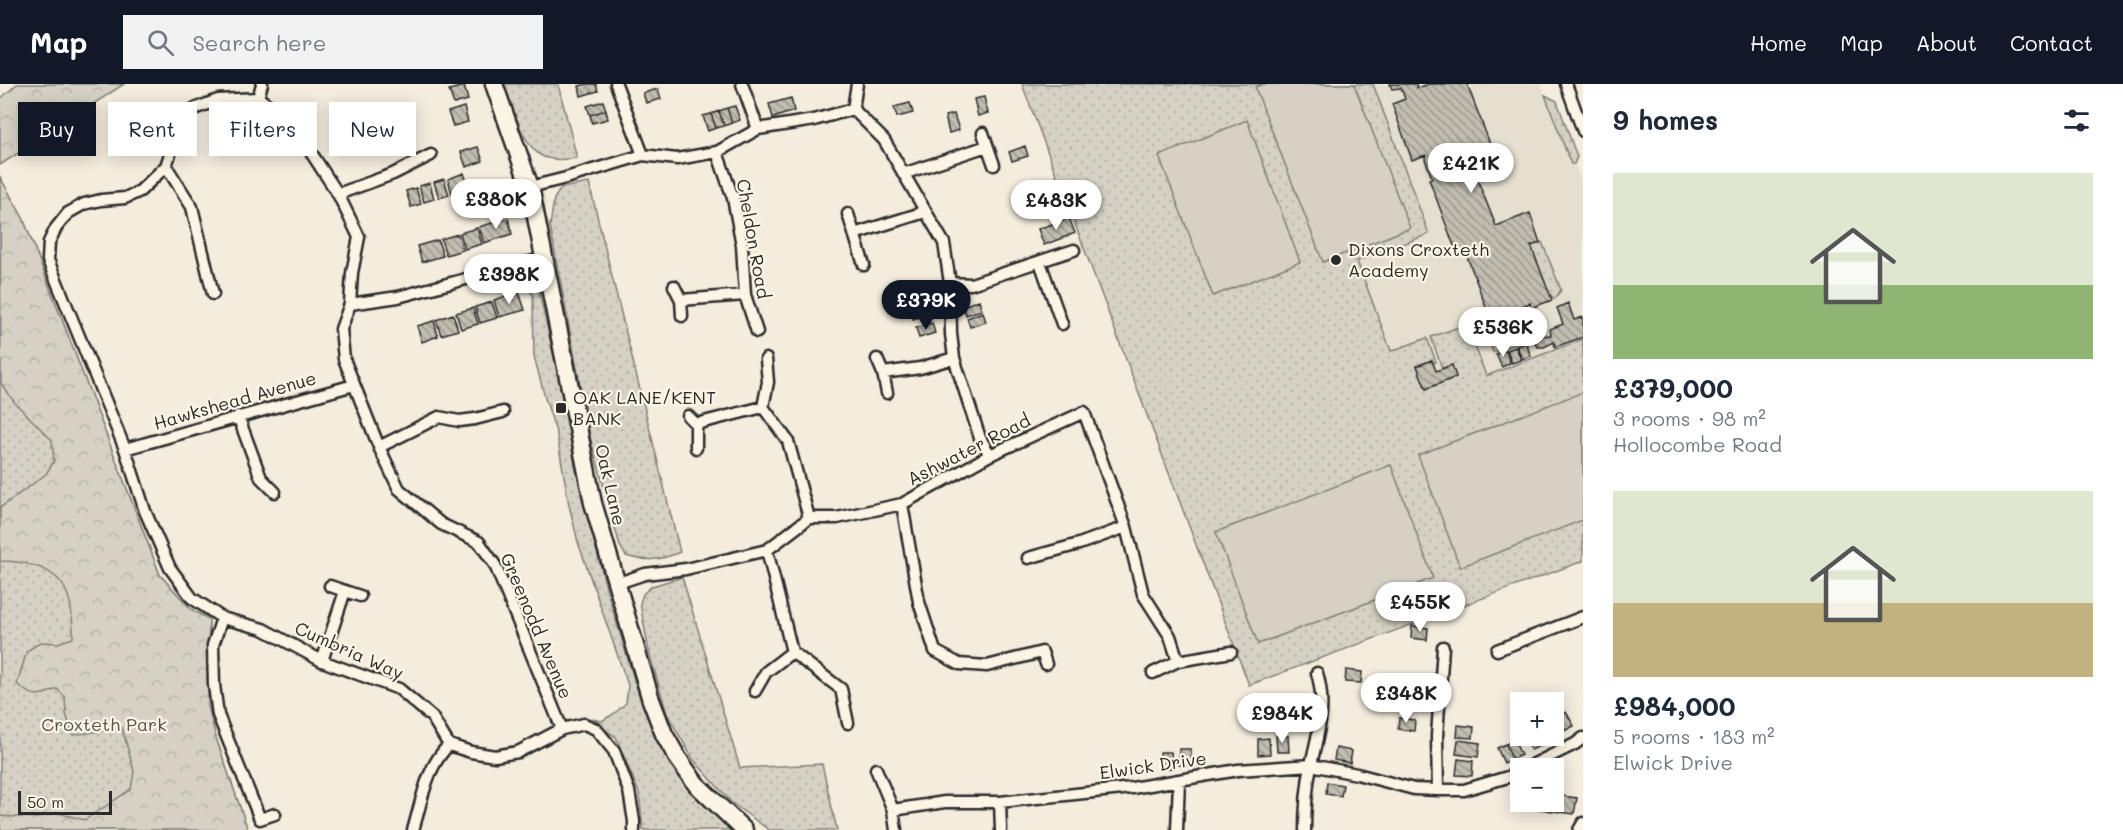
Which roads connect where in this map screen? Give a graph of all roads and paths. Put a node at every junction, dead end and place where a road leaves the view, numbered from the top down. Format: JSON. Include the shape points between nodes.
{"nodes":[{"id":1,"x":262,"y":84,"type":"edge"},
{"id":2,"x":494,"y":84,"type":"edge"},
{"id":3,"x":616,"y":84,"type":"edge"},
{"id":4,"x":742,"y":84,"type":"edge"},
{"id":5,"x":857,"y":84,"type":"edge"},
{"id":6,"x":1566,"y":84,"type":"edge"},
{"id":7,"x":258,"y":98,"type":"junction"},
{"id":8,"x":853,"y":108,"type":"junction"},
{"id":9,"x":758,"y":129,"type":"junction"},
{"id":10,"x":1583,"y":131,"type":"edge"},
{"id":11,"x":983,"y":133,"type":"dead end"},
{"id":12,"x":987,"y":146,"type":"junction"},
{"id":13,"x":717,"y":152,"type":"junction"},
{"id":14,"x":431,"y":155,"type":"dead end"},
{"id":15,"x":643,"y":155,"type":"junction"},
{"id":16,"x":994,"y":165,"type":"dead end"},
{"id":17,"x":166,"y":166,"type":"junction"},
{"id":18,"x":903,"y":174,"type":"junction"},
{"id":19,"x":530,"y":187,"type":"junction"},
{"id":20,"x":338,"y":194,"type":"junction"},
{"id":21,"x":925,"y":212,"type":"junction"},
{"id":22,"x":848,"y":214,"type":"dead end"},
{"id":23,"x":854,"y":234,"type":"junction"},
{"id":24,"x":1074,"y":250,"type":"dead end"},
{"id":25,"x":545,"y":258,"type":"junction"},
{"id":26,"x":1040,"y":262,"type":"junction"},
{"id":27,"x":864,"y":265,"type":"dead end"},
{"id":28,"x":950,"y":283,"type":"junction"},
{"id":29,"x":674,"y":286,"type":"dead end"},
{"id":30,"x":213,"y":294,"type":"dead end"},
{"id":31,"x":745,"y":295,"type":"junction"},
{"id":32,"x":681,"y":300,"type":"junction"},
{"id":33,"x":350,"y":304,"type":"junction"},
{"id":34,"x":682,"y":316,"type":"dead end"},
{"id":35,"x":1062,"y":324,"type":"dead end"},
{"id":36,"x":757,"y":332,"type":"dead end"},
{"id":37,"x":954,"y":358,"type":"junction"},
{"id":38,"x":765,"y":359,"type":"dead end"},
{"id":39,"x":877,"y":359,"type":"dead end"},
{"id":40,"x":883,"y":374,"type":"junction"},
{"id":41,"x":354,"y":385,"type":"junction"},
{"id":42,"x":887,"y":393,"type":"dead end"},
{"id":43,"x":763,"y":407,"type":"junction"},
{"id":44,"x":503,"y":412,"type":"dead end"},
{"id":45,"x":238,"y":416,"type":"junction"},
{"id":46,"x":379,"y":447,"type":"junction"},
{"id":47,"x":696,"y":448,"type":"dead end"},
{"id":48,"x":125,"y":449,"type":"junction"},
{"id":49,"x":990,"y":455,"type":"junction"},
{"id":50,"x":275,"y":492,"type":"dead end"},
{"id":51,"x":902,"y":504,"type":"junction"},
{"id":52,"x":809,"y":518,"type":"junction"},
{"id":53,"x":1126,"y":526,"type":"junction"},
{"id":54,"x":767,"y":550,"type":"junction"},
{"id":55,"x":1029,"y":558,"type":"dead end"},
{"id":56,"x":615,"y":584,"type":"junction"},
{"id":57,"x":330,"y":586,"type":"dead end"},
{"id":58,"x":345,"y":591,"type":"junction"},
{"id":59,"x":360,"y":596,"type":"dead end"},
{"id":60,"x":1583,"y":617,"type":"edge"},
{"id":61,"x":222,"y":618,"type":"junction"},
{"id":62,"x":1443,"y":647,"type":"dead end"},
{"id":63,"x":1497,"y":650,"type":"dead end"},
{"id":64,"x":792,"y":652,"type":"junction"},
{"id":65,"x":1231,"y":652,"type":"dead end"},
{"id":66,"x":322,"y":661,"type":"junction"},
{"id":67,"x":1178,"y":661,"type":"junction"},
{"id":68,"x":1046,"y":664,"type":"dead end"},
{"id":69,"x":1153,"y":673,"type":"dead end"},
{"id":70,"x":1317,"y":673,"type":"dead end"},
{"id":71,"x":755,"y":691,"type":"dead end"},
{"id":72,"x":848,"y":723,"type":"dead end"},
{"id":73,"x":562,"y":729,"type":"junction"},
{"id":74,"x":1583,"y":738,"type":"edge"},
{"id":75,"x":449,"y":745,"type":"junction"},
{"id":76,"x":1546,"y":758,"type":"edge"},
{"id":77,"x":1311,"y":765,"type":"junction"},
{"id":78,"x":876,"y":769,"type":"dead end"},
{"id":79,"x":1510,"y":776,"type":"edge"},
{"id":80,"x":1179,"y":781,"type":"junction"},
{"id":81,"x":1438,"y":790,"type":"junction"},
{"id":82,"x":1000,"y":802,"type":"junction"},
{"id":83,"x":893,"y":810,"type":"junction"},
{"id":84,"x":275,"y":813,"type":"dead end"},
{"id":85,"x":1583,"y":823,"type":"edge"},
{"id":86,"x":413,"y":830,"type":"edge"},
{"id":87,"x":634,"y":830,"type":"edge"},
{"id":88,"x":744,"y":830,"type":"edge"},
{"id":89,"x":896,"y":830,"type":"edge"},
{"id":90,"x":1001,"y":830,"type":"edge"},
{"id":91,"x":1177,"y":830,"type":"edge"},
{"id":92,"x":1305,"y":830,"type":"edge"},
{"id":93,"x":1579,"y":830,"type":"edge"}],
"edges":[{"from":1,"to":7,"type":"street"},
{"from":2,"to":19,"type":"street","name":"Oak Lane"},
{"from":3,"to":15,"type":"street"},
{"from":4,"to":9,"type":"street"},
{"from":5,"to":8,"type":"street"},
{"from":6,"to":10,"type":"street"},
{"from":7,"to":17,"type":"street","via":[[218,100],[194,109],[179,127]]},
{"from":7,"to":20,"type":"street","name":"Greenodd Avenue","via":[[281,113],[297,131]]},
{"from":8,"to":9,"type":"street","via":[[814,120]]},
{"from":8,"to":18,"type":"street","via":[[884,140]]},
{"from":9,"to":13,"type":"street"},
{"from":11,"to":12,"type":"street"},
{"from":12,"to":16,"type":"street"},
{"from":12,"to":18,"type":"street"},
{"from":13,"to":15,"type":"street","via":[[677,159]]},
{"from":13,"to":31,"type":"street","name":"Cheldon Road","via":[[733,198]]},
{"from":14,"to":20,"type":"street"},
{"from":15,"to":19,"type":"street"},
{"from":17,"to":30,"type":"street","via":[[192,207]]},
{"from":17,"to":48,"type":"street","name":"Cumbria Way","via":[[140,191],[124,198],[84,204],[68,213],[49,242],[48,260]]},
{"from":18,"to":21,"type":"street"},
{"from":19,"to":25,"type":"street","name":"Oak Lane"},
{"from":20,"to":33,"type":"street","name":"Greenodd Avenue","via":[[359,237]]},
{"from":21,"to":23,"type":"street"},
{"from":21,"to":28,"type":"street","via":[[944,243]]},
{"from":22,"to":23,"type":"street"},
{"from":23,"to":27,"type":"street"},
{"from":24,"to":26,"type":"street"},
{"from":25,"to":33,"type":"street","via":[[399,297]]},
{"from":25,"to":56,"type":"street","name":"Oak Lane","via":[[590,491]]},
{"from":26,"to":28,"type":"street","via":[[971,284]]},
{"from":26,"to":35,"type":"street"},
{"from":28,"to":37,"type":"street"},
{"from":29,"to":32,"type":"street"},
{"from":31,"to":32,"type":"street"},
{"from":31,"to":36,"type":"street","name":"Cheldon Road"},
{"from":32,"to":34,"type":"street"},
{"from":33,"to":41,"type":"street","name":"Greenodd Avenue","via":[[341,329]]},
{"from":37,"to":40,"type":"street"},
{"from":37,"to":49,"type":"street","via":[[980,438]]},
{"from":38,"to":43,"type":"street","via":[[768,382]]},
{"from":39,"to":40,"type":"street"},
{"from":40,"to":42,"type":"street"},
{"from":41,"to":45,"type":"street","name":"Hawkshead Avenue"},
{"from":41,"to":46,"type":"street","name":"Greenodd Avenue"},
{"from":43,"to":47,"type":"street","via":[[692,420]]},
{"from":43,"to":52,"type":"street","via":[[788,441]]},
{"from":44,"to":46,"type":"street","via":[[459,421],[439,417]]},
{"from":45,"to":48,"type":"street","name":"Hawkshead Avenue"},
{"from":45,"to":50,"type":"street","via":[[261,478]]},
{"from":46,"to":73,"type":"street","name":"Greenodd Avenue","via":[[399,489],[441,524],[479,542],[495,565]]},
{"from":48,"to":61,"type":"street","name":"Cumbria Way","via":[[145,511],[170,568],[192,598]]},
{"from":49,"to":51,"type":"street","name":"Ashwater Road"},
{"from":49,"to":53,"type":"street","name":"Ashwater Road","via":[[1084,412]]},
{"from":51,"to":52,"type":"street","name":"Ashwater Road","via":[[837,518]]},
{"from":51,"to":68,"type":"street","via":[[919,602],[935,651],[959,664],[987,666],[1042,652]]},
{"from":52,"to":54,"type":"street"},
{"from":53,"to":55,"type":"street"},
{"from":53,"to":67,"type":"street","name":"Ashwater Road","via":[[1143,594],[1170,636]]},
{"from":54,"to":56,"type":"street","via":[[686,569],[645,574]]},
{"from":54,"to":64,"type":"street"},
{"from":56,"to":88,"type":"street","name":"Oak Lane","via":[[664,734],[696,784]]},
{"from":57,"to":58,"type":"street"},
{"from":58,"to":59,"type":"street"},
{"from":58,"to":66,"type":"street"},
{"from":60,"to":63,"type":"street"},
{"from":61,"to":66,"type":"street","name":"Cumbria Way","via":[[263,629]]},
{"from":61,"to":84,"type":"street","via":[[213,645],[218,715],[260,819]]},
{"from":62,"to":81,"type":"street"},
{"from":64,"to":71,"type":"street","via":[[766,672]]},
{"from":64,"to":72,"type":"street","via":[[841,689]]},
{"from":65,"to":67,"type":"street"},
{"from":66,"to":75,"type":"street","name":"Cumbria Way","via":[[399,689],[432,717]]},
{"from":67,"to":69,"type":"street"},
{"from":70,"to":77,"type":"street","via":[[1321,726]]},
{"from":73,"to":75,"type":"street","via":[[518,752],[495,756]]},
{"from":73,"to":87,"type":"street","via":[[584,724],[596,729],[614,751],[629,791]]},
{"from":74,"to":76,"type":"street"},
{"from":75,"to":86,"type":"street","via":[[429,775]]},
{"from":77,"to":80,"type":"street","name":"Elwick Drive","via":[[1238,770]]},
{"from":77,"to":81,"type":"street","name":"Elwick Drive","via":[[1414,789]]},
{"from":77,"to":92,"type":"street"},
{"from":78,"to":83,"type":"street"},
{"from":79,"to":81,"type":"street","name":"Elwick Drive","via":[[1464,790]]},
{"from":80,"to":82,"type":"street","name":"Elwick Drive"},
{"from":80,"to":91,"type":"street"},
{"from":82,"to":83,"type":"street","name":"Elwick Drive","via":[[945,802]]},
{"from":82,"to":90,"type":"street"},
{"from":83,"to":89,"type":"street"},
{"from":85,"to":93,"type":"street"}]}
